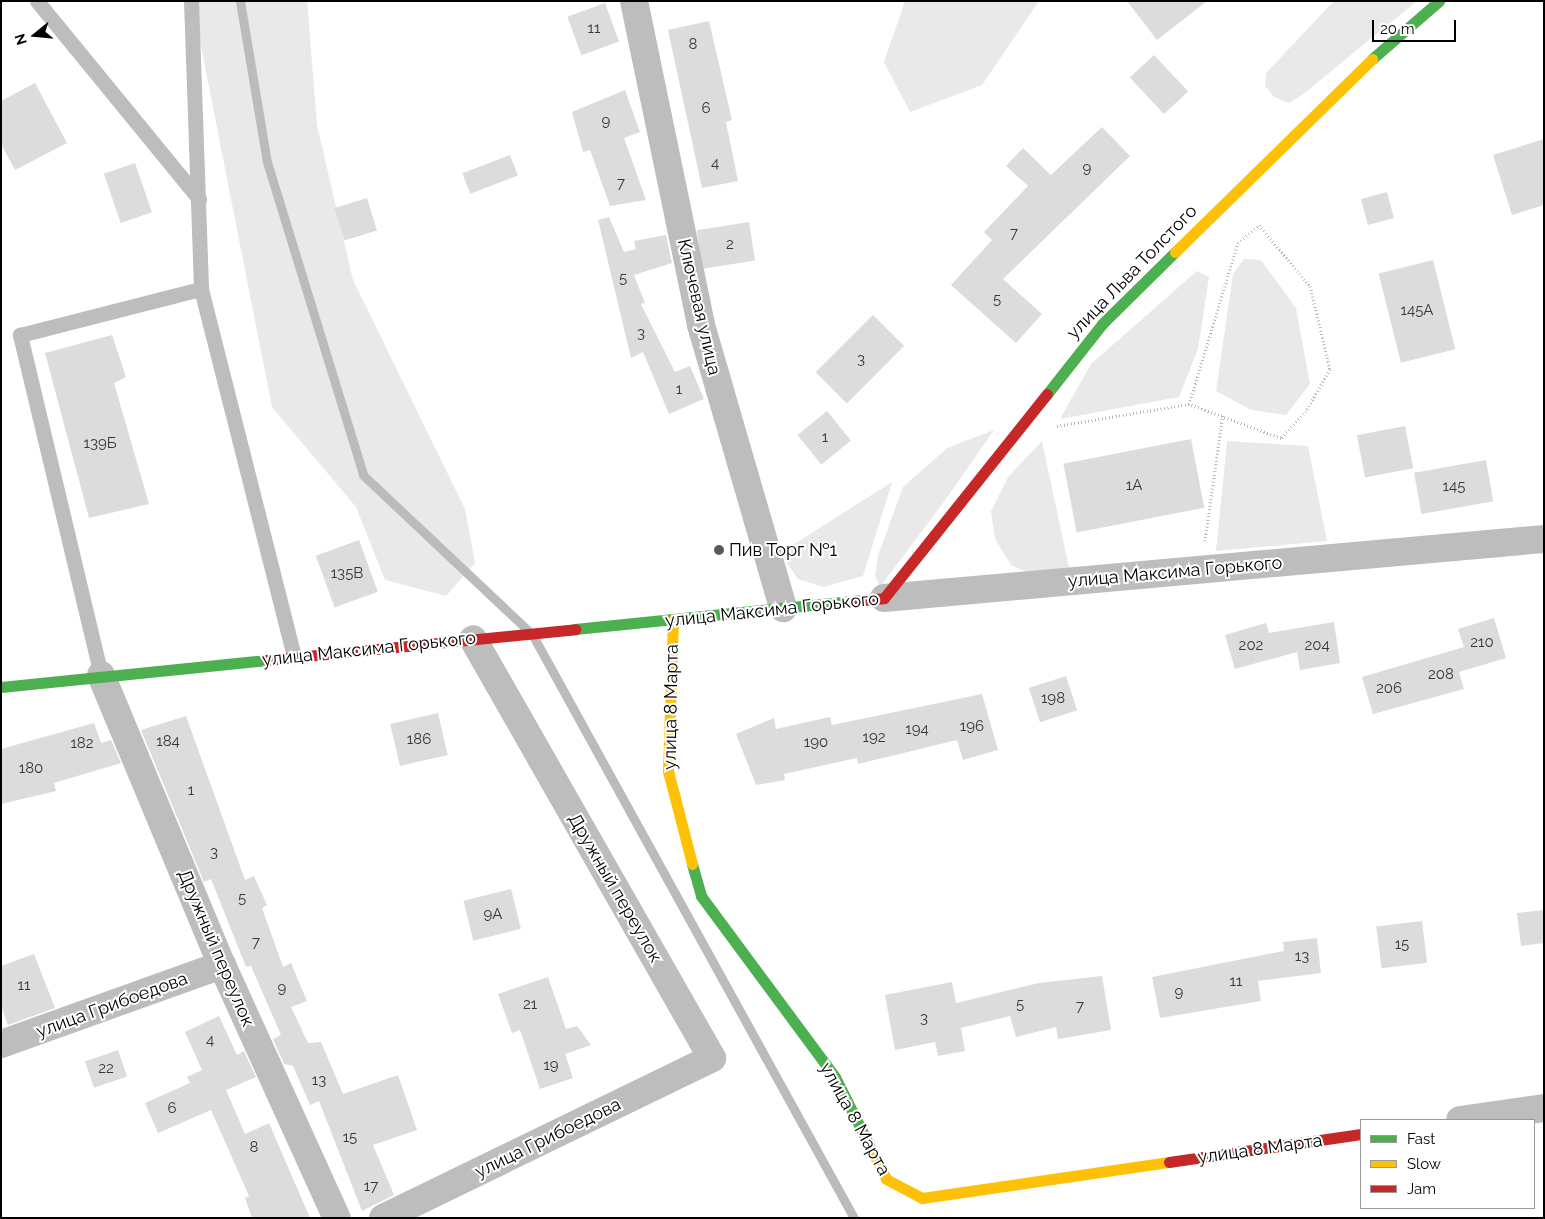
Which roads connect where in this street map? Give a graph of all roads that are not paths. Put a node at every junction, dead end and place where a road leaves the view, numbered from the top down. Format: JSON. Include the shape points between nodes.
{"nodes":[{"id":1,"x":37,"y":1,"type":"edge"},
{"id":2,"x":191,"y":1,"type":"edge"},
{"id":3,"x":634,"y":1,"type":"edge"},
{"id":4,"x":1439,"y":1,"type":"edge"},
{"id":5,"x":199,"y":199,"type":"junction"},
{"id":6,"x":201,"y":288,"type":"junction"},
{"id":7,"x":1544,"y":539,"type":"edge"},
{"id":8,"x":884,"y":598,"type":"junction"},
{"id":9,"x":783,"y":608,"type":"junction"},
{"id":10,"x":673,"y":620,"type":"junction"},
{"id":11,"x":473,"y":639,"type":"junction"},
{"id":12,"x":294,"y":656,"type":"junction"},
{"id":13,"x":102,"y":675,"type":"junction"},
{"id":14,"x":1,"y":687,"type":"edge"},
{"id":15,"x":222,"y":965,"type":"junction"},
{"id":16,"x":1,"y":1044,"type":"edge"},
{"id":17,"x":712,"y":1058,"type":"joint"},
{"id":18,"x":1544,"y":1108,"type":"edge"},
{"id":19,"x":1467,"y":1119,"type":"edge"},
{"id":20,"x":1360,"y":1134,"type":"edge"},
{"id":21,"x":337,"y":1218,"type":"edge"},
{"id":22,"x":383,"y":1218,"type":"edge"}],
"edges":[{"from":1,"to":5,"type":"lane"},
{"from":2,"to":5,"type":"lane"},
{"from":3,"to":9,"type":"street","name":"Ключевая улица","via":[[701,325]]},
{"from":4,"to":8,"type":"street","name":"улица Льва Толстого","via":[[1353,76],[1102,324]]},
{"from":5,"to":6,"type":"lane"},
{"from":6,"to":12,"type":"lane"},
{"from":6,"to":13,"type":"lane","via":[[20,335]]},
{"from":7,"to":8,"type":"street","name":"улица Максима Горького"},
{"from":8,"to":9,"type":"street","name":"улица Максима Горького"},
{"from":9,"to":10,"type":"street","name":"улица Максима Горького"},
{"from":10,"to":11,"type":"street","name":"улица Максима Горького"},
{"from":10,"to":20,"type":"street","name":"улица 8 Марта","via":[[668,771],[701,896],[835,1077],[886,1179],[922,1198]]},
{"from":11,"to":12,"type":"street","name":"улица Максима Горького"},
{"from":11,"to":17,"type":"street","name":"Дружный переулок"},
{"from":12,"to":13,"type":"street","name":"улица Максима Горького"},
{"from":13,"to":14,"type":"street","name":"улица Максима Горького"},
{"from":13,"to":15,"type":"street","name":"Дружный переулок"},
{"from":15,"to":16,"type":"street","name":"улица Грибоедова"},
{"from":15,"to":21,"type":"street","name":"Дружный переулок"},
{"from":17,"to":22,"type":"street","name":"улица Грибоедова"},
{"from":18,"to":19,"type":"street"}]}
